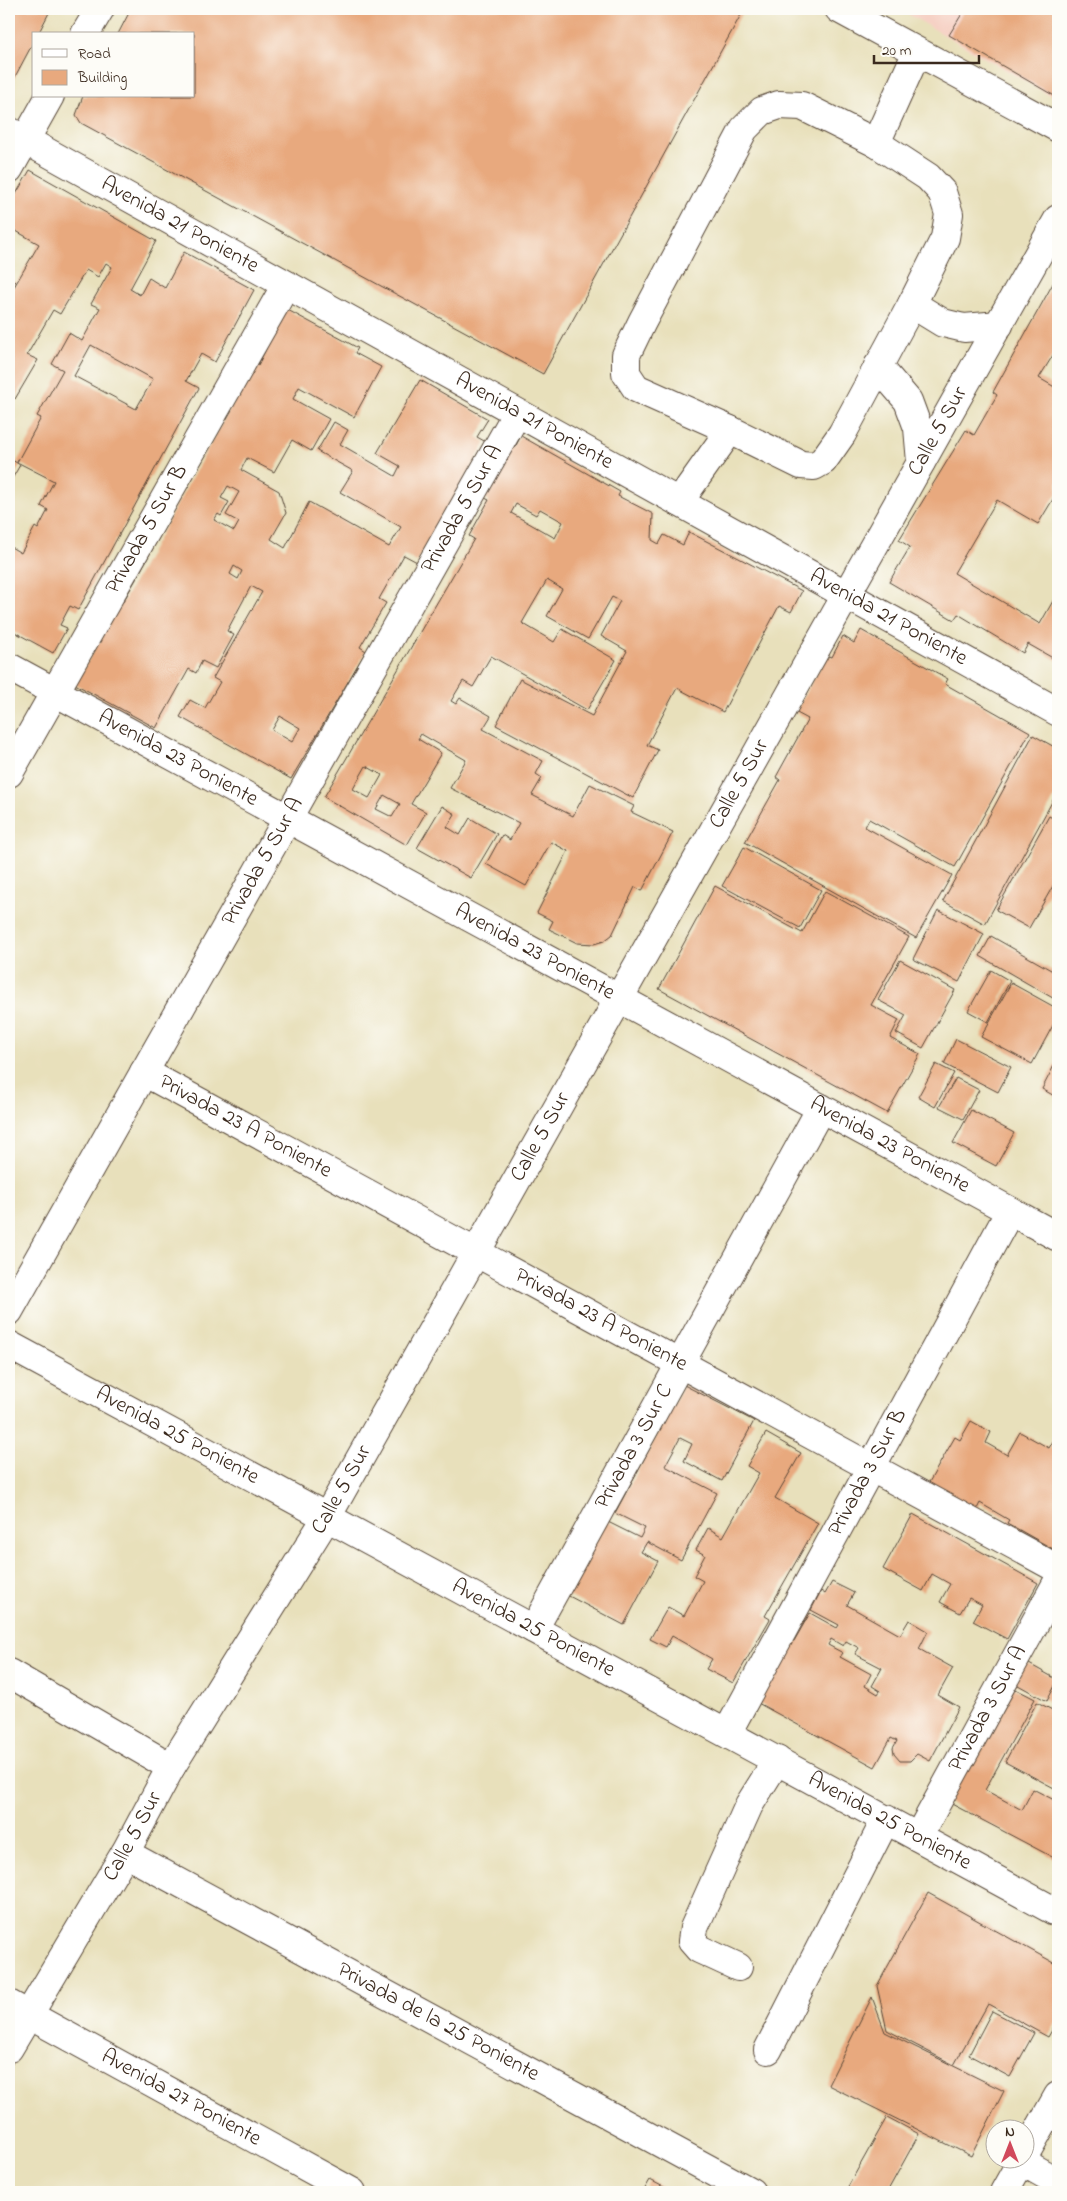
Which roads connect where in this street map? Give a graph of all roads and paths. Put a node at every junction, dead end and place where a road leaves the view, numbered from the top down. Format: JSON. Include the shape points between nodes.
{"nodes":[{"id":1,"x":100,"y":9,"type":"edge"},
{"id":2,"x":839,"y":9,"type":"edge"},
{"id":3,"x":86,"y":32,"type":"edge"},
{"id":4,"x":918,"y":52,"type":"junction"},
{"id":5,"x":48,"y":98,"type":"edge"},
{"id":6,"x":1058,"y":128,"type":"edge"},
{"id":7,"x":17,"y":136,"type":"edge"},
{"id":8,"x":876,"y":143,"type":"junction"},
{"id":9,"x":9,"y":169,"type":"edge"},
{"id":10,"x":1058,"y":219,"type":"edge"},
{"id":11,"x":286,"y":285,"type":"junction"},
{"id":12,"x":912,"y":304,"type":"junction"},
{"id":13,"x":999,"y":325,"type":"junction"},
{"id":14,"x":878,"y":366,"type":"junction"},
{"id":15,"x":517,"y":412,"type":"junction"},
{"id":16,"x":730,"y":430,"type":"junction"},
{"id":17,"x":921,"y":462,"type":"junction"},
{"id":18,"x":679,"y":502,"type":"junction"},
{"id":19,"x":846,"y":595,"type":"junction"},
{"id":20,"x":9,"y":667,"type":"edge"},
{"id":21,"x":55,"y":692,"type":"junction"},
{"id":22,"x":1058,"y":712,"type":"edge"},
{"id":23,"x":9,"y":774,"type":"edge"},
{"id":24,"x":288,"y":819,"type":"junction"},
{"id":25,"x":619,"y":998,"type":"junction"},
{"id":26,"x":144,"y":1072,"type":"junction"},
{"id":27,"x":821,"y":1108,"type":"junction"},
{"id":28,"x":1010,"y":1211,"type":"junction"},
{"id":29,"x":1058,"y":1238,"type":"edge"},
{"id":30,"x":476,"y":1252,"type":"junction"},
{"id":31,"x":9,"y":1312,"type":"edge"},
{"id":32,"x":9,"y":1345,"type":"edge"},
{"id":33,"x":681,"y":1364,"type":"junction"},
{"id":34,"x":871,"y":1468,"type":"junction"},
{"id":35,"x":327,"y":1517,"type":"junction"},
{"id":36,"x":1058,"y":1569,"type":"edge"},
{"id":37,"x":1058,"y":1581,"type":"edge"},
{"id":38,"x":534,"y":1629,"type":"junction"},
{"id":39,"x":9,"y":1673,"type":"edge"},
{"id":40,"x":727,"y":1733,"type":"junction"},
{"id":41,"x":777,"y":1760,"type":"junction"},
{"id":42,"x":171,"y":1767,"type":"junction"},
{"id":43,"x":886,"y":1819,"type":"junction"},
{"id":44,"x":918,"y":1837,"type":"junction"},
{"id":45,"x":125,"y":1853,"type":"junction"},
{"id":46,"x":1058,"y":1912,"type":"edge"},
{"id":47,"x":738,"y":1967,"type":"dead end"},
{"id":48,"x":18,"y":2009,"type":"edge"},
{"id":49,"x":9,"y":2048,"type":"edge"},
{"id":50,"x":768,"y":2050,"type":"dead end"},
{"id":51,"x":1058,"y":2096,"type":"edge"},
{"id":52,"x":1034,"y":2139,"type":"edge"},
{"id":53,"x":1034,"y":2166,"type":"edge"},
{"id":54,"x":1017,"y":2168,"type":"edge"},
{"id":55,"x":1058,"y":2182,"type":"edge"},
{"id":56,"x":352,"y":2192,"type":"edge"},
{"id":57,"x":751,"y":2192,"type":"edge"},
{"id":58,"x":1004,"y":2192,"type":"edge"}],
"edges":[{"from":1,"to":3,"type":"street"},
{"from":2,"to":4,"type":"street"},
{"from":4,"to":6,"type":"street"},
{"from":4,"to":8,"type":"street"},
{"from":5,"to":7,"type":"street"},
{"from":7,"to":9,"type":"street"},
{"from":7,"to":11,"type":"street","name":"Avenida 21 Poniente"},
{"from":8,"to":12,"type":"street","via":[[928,177],[942,192],[949,214],[945,238]]},
{"from":8,"to":16,"type":"street","via":[[802,106],[779,105],[762,111],[744,128],[642,322],[626,355],[626,373],[636,388]]},
{"from":10,"to":13,"type":"street","name":"Calle 5 Sur"},
{"from":11,"to":15,"type":"street","name":"Avenida 21 Poniente"},
{"from":11,"to":21,"type":"street","name":"Privada 5 Sur B"},
{"from":12,"to":13,"type":"street","via":[[943,323],[964,328]]},
{"from":12,"to":14,"type":"street"},
{"from":13,"to":17,"type":"street","name":"Calle 5 Sur"},
{"from":14,"to":16,"type":"street","via":[[842,434],[823,460],[814,466],[801,465]]},
{"from":14,"to":17,"type":"street","via":[[908,401],[918,428]]},
{"from":15,"to":18,"type":"street","name":"Avenida 21 Poniente"},
{"from":15,"to":24,"type":"street","name":"Privada 5 Sur A"},
{"from":16,"to":18,"type":"street"},
{"from":17,"to":19,"type":"street","name":"Calle 5 Sur"},
{"from":18,"to":19,"type":"street","name":"Avenida 21 Poniente"},
{"from":19,"to":22,"type":"street","name":"Avenida 21 Poniente"},
{"from":19,"to":25,"type":"street","name":"Calle 5 Sur"},
{"from":20,"to":21,"type":"street","name":"Avenida 23 Poniente"},
{"from":21,"to":23,"type":"street","name":"Privada 5 Sur B"},
{"from":21,"to":24,"type":"street","name":"Avenida 23 Poniente"},
{"from":24,"to":25,"type":"street","name":"Avenida 23 Poniente"},
{"from":24,"to":26,"type":"street","name":"Privada 5 Sur A"},
{"from":25,"to":27,"type":"street","name":"Avenida 23 Poniente"},
{"from":25,"to":30,"type":"street","name":"Calle 5 Sur"},
{"from":26,"to":30,"type":"street","name":"Privada 23 A Poniente"},
{"from":26,"to":31,"type":"street","name":"Privada 5 Sur A"},
{"from":27,"to":28,"type":"street","name":"Avenida 23 Poniente"},
{"from":27,"to":33,"type":"street","name":"Privada 3 Sur C"},
{"from":28,"to":29,"type":"street","name":"Avenida 23 Poniente"},
{"from":28,"to":34,"type":"street","name":"Privada 3 Sur B"},
{"from":30,"to":33,"type":"street","name":"Privada 23 A Poniente"},
{"from":30,"to":35,"type":"street","name":"Calle 5 Sur"},
{"from":32,"to":35,"type":"street","name":"Avenida 25 Poniente"},
{"from":33,"to":34,"type":"street","name":"Privada 23 A Poniente"},
{"from":33,"to":38,"type":"street","name":"Privada 3 Sur C"},
{"from":34,"to":36,"type":"street","name":"Privada 23 A Poniente"},
{"from":34,"to":40,"type":"street","name":"Privada 3 Sur B"},
{"from":35,"to":38,"type":"street","name":"Avenida 25 Poniente"},
{"from":35,"to":42,"type":"street","name":"Calle 5 Sur"},
{"from":37,"to":44,"type":"street","name":"Privada 3 Sur A"},
{"from":38,"to":40,"type":"street","name":"Avenida 25 Poniente"},
{"from":39,"to":42,"type":"street"},
{"from":40,"to":41,"type":"street","name":"Avenida 25 Poniente"},
{"from":41,"to":43,"type":"street","name":"Avenida 25 Poniente"},
{"from":41,"to":47,"type":"street","via":[[749,1805],[694,1928],[692,1941],[698,1949]]},
{"from":42,"to":45,"type":"street","name":"Calle 5 Sur"},
{"from":43,"to":44,"type":"street","name":"Avenida 25 Poniente"},
{"from":43,"to":50,"type":"street"},
{"from":44,"to":46,"type":"street","name":"Avenida 25 Poniente"},
{"from":45,"to":48,"type":"street","name":"Calle 5 Sur"},
{"from":45,"to":57,"type":"street","name":"Privada de la 25 Poniente"},
{"from":48,"to":49,"type":"street","name":"Calle 5 Sur"},
{"from":48,"to":56,"type":"street","name":"Avenida 27 Poniente"},
{"from":51,"to":52,"type":"street"},
{"from":53,"to":55,"type":"street"},
{"from":54,"to":58,"type":"street"}]}
